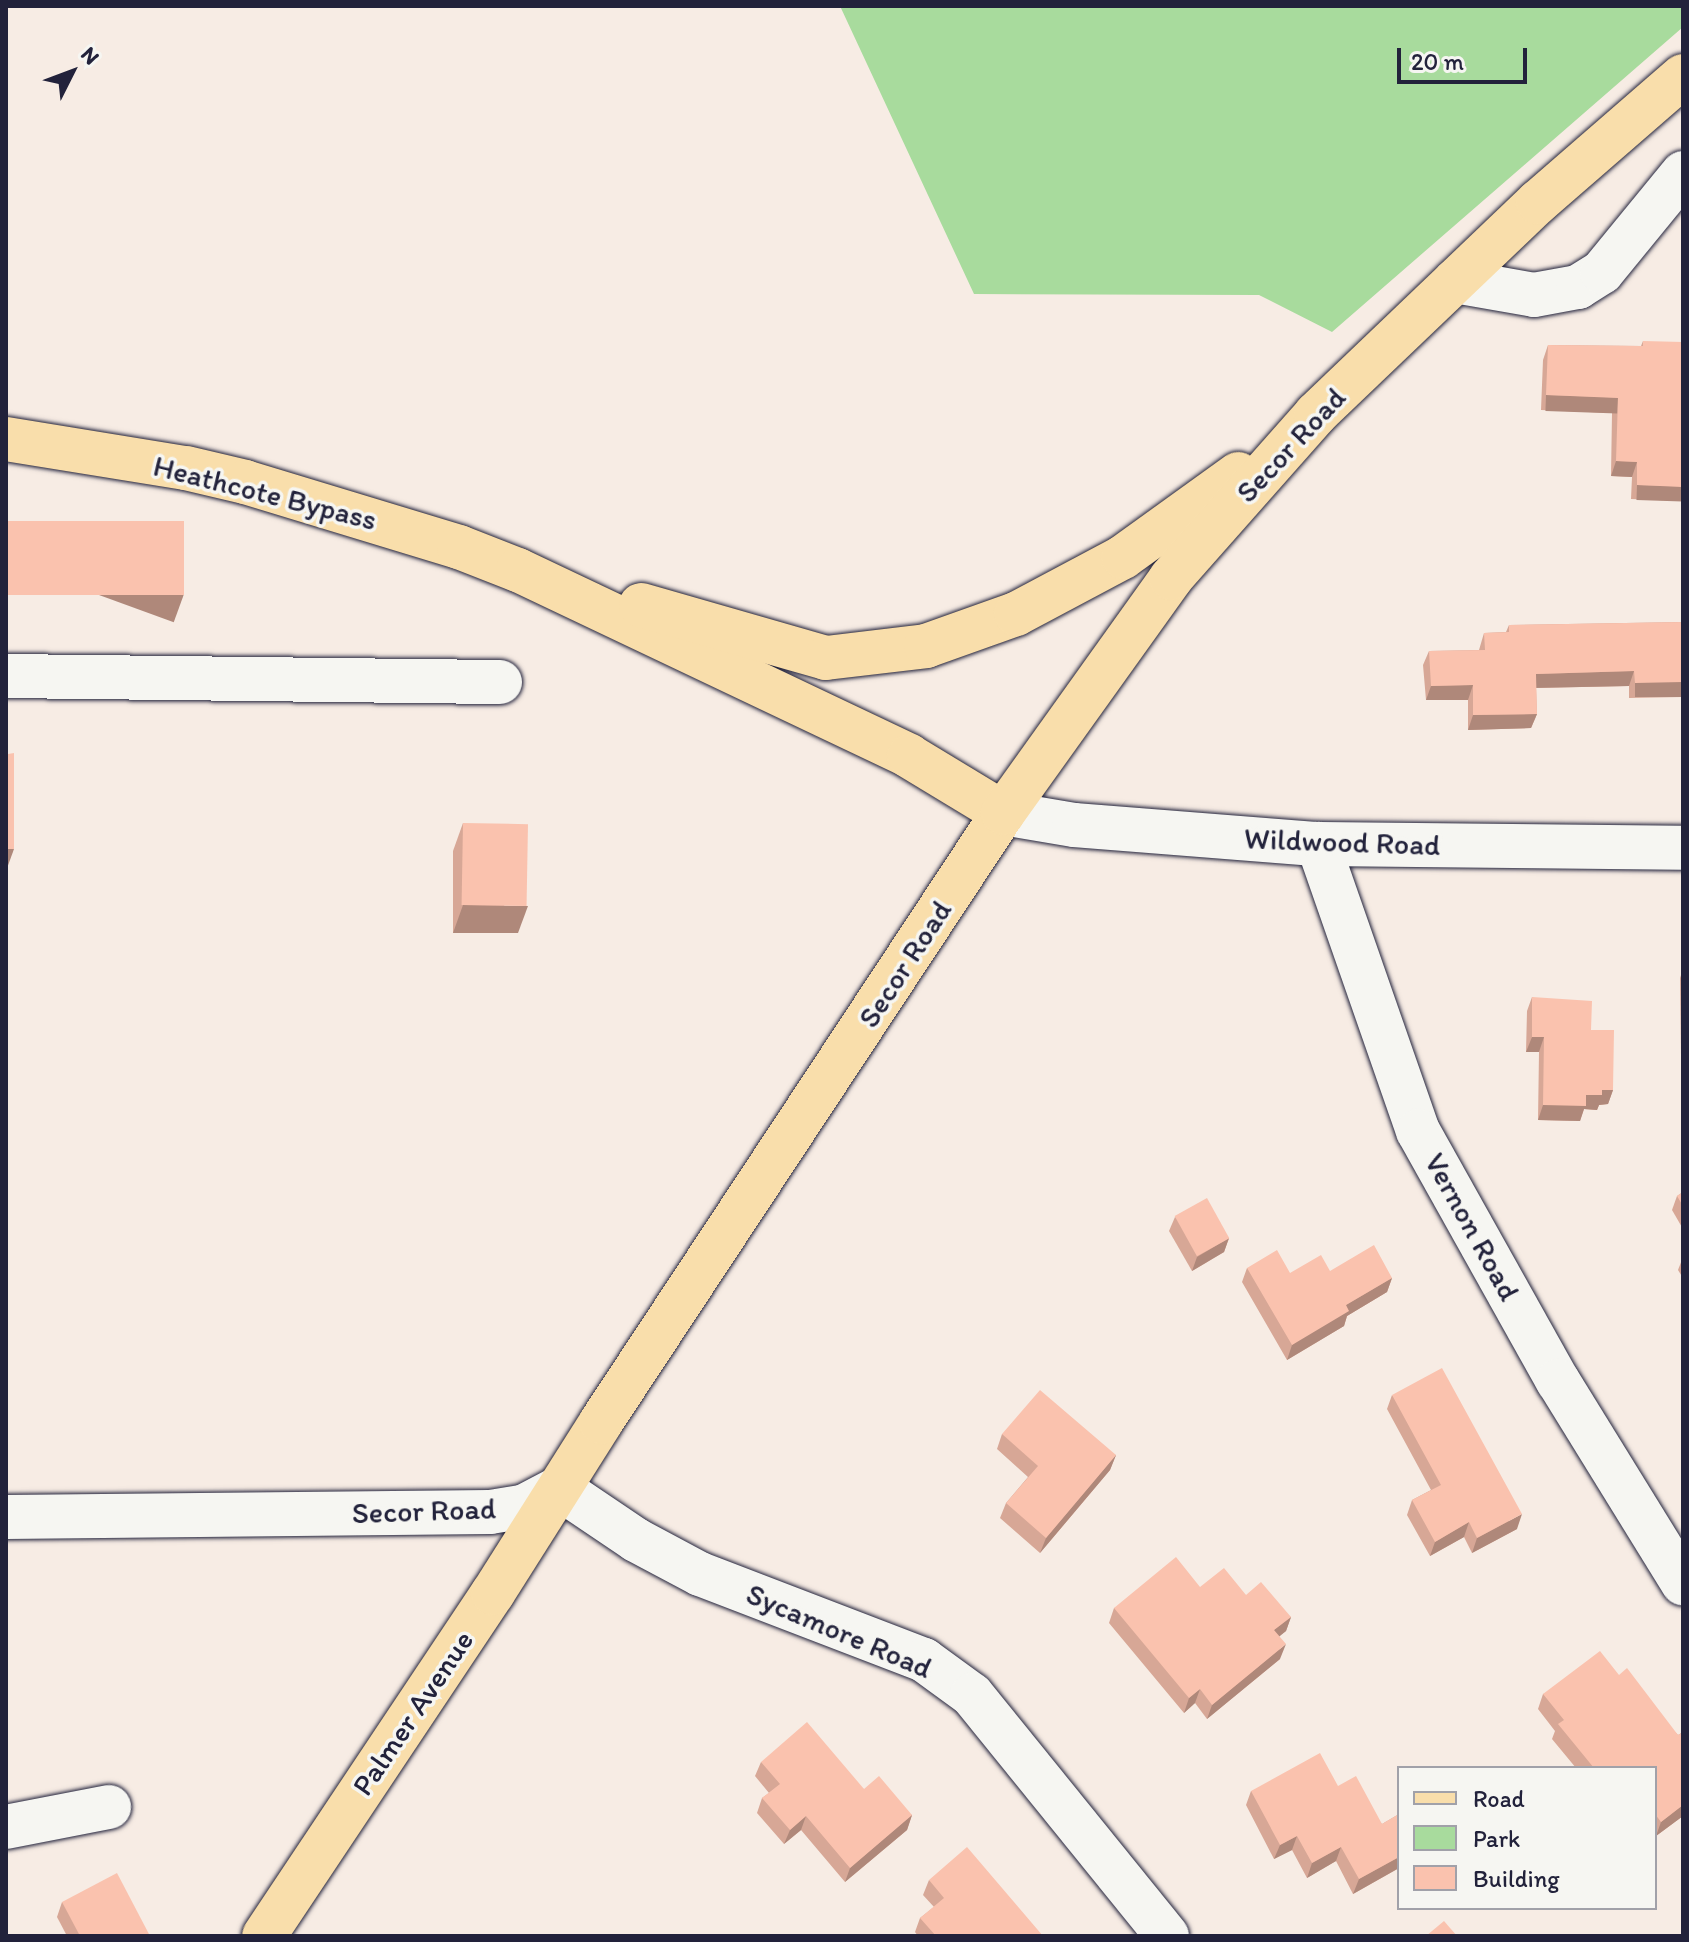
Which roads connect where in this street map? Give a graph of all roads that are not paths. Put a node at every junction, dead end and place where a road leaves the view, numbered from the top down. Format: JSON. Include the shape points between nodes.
{"nodes":[{"id":1,"x":1683,"y":76,"type":"edge"},
{"id":2,"x":1683,"y":173,"type":"edge"},
{"id":3,"x":1455,"y":281,"type":"junction"},
{"id":4,"x":1316,"y":414,"type":"junction"},
{"id":5,"x":6,"y":439,"type":"edge"},
{"id":6,"x":518,"y":570,"type":"junction"},
{"id":7,"x":6,"y":676,"type":"edge"},
{"id":8,"x":500,"y":682,"type":"dead end"},
{"id":9,"x":1003,"y":813,"type":"junction"},
{"id":10,"x":1318,"y":844,"type":"junction"},
{"id":11,"x":1683,"y":848,"type":"edge"},
{"id":12,"x":559,"y":1488,"type":"junction"},
{"id":13,"x":6,"y":1517,"type":"edge"},
{"id":14,"x":1683,"y":1583,"type":"edge"},
{"id":15,"x":109,"y":1807,"type":"dead end"},
{"id":16,"x":6,"y":1827,"type":"edge"},
{"id":17,"x":264,"y":1936,"type":"edge"},
{"id":18,"x":1167,"y":1936,"type":"edge"}],
"edges":[{"from":1,"to":3,"type":"main road","name":"Secor Road"},
{"from":2,"to":3,"type":"street","via":[[1602,272],[1578,287],[1534,295]]},
{"from":3,"to":4,"type":"main road","name":"Secor Road"},
{"from":4,"to":6,"type":"main road","via":[[1123,557],[1016,614],[926,646],[826,658]]},
{"from":4,"to":9,"type":"main road","name":"Secor Road","via":[[1171,578]]},
{"from":5,"to":6,"type":"main road","name":"Heathcote Bypass","via":[[245,482],[339,508]]},
{"from":6,"to":9,"type":"main road","via":[[909,756]]},
{"from":7,"to":8,"type":"street"},
{"from":9,"to":10,"type":"street","name":"Wildwood Road","via":[[1074,825]]},
{"from":9,"to":12,"type":"main road","name":"Secor Road"},
{"from":10,"to":11,"type":"street","name":"Wildwood Road"},
{"from":10,"to":14,"type":"street","name":"Vernon Road","via":[[1418,1131],[1558,1381]]},
{"from":12,"to":13,"type":"street","name":"Secor Road","via":[[523,1507],[490,1512]]},
{"from":12,"to":17,"type":"main road","name":"Palmer Avenue"},
{"from":12,"to":18,"type":"street","name":"Sycamore Road","via":[[636,1540],[700,1574],[924,1660],[972,1695]]},
{"from":15,"to":16,"type":"street"}]}
